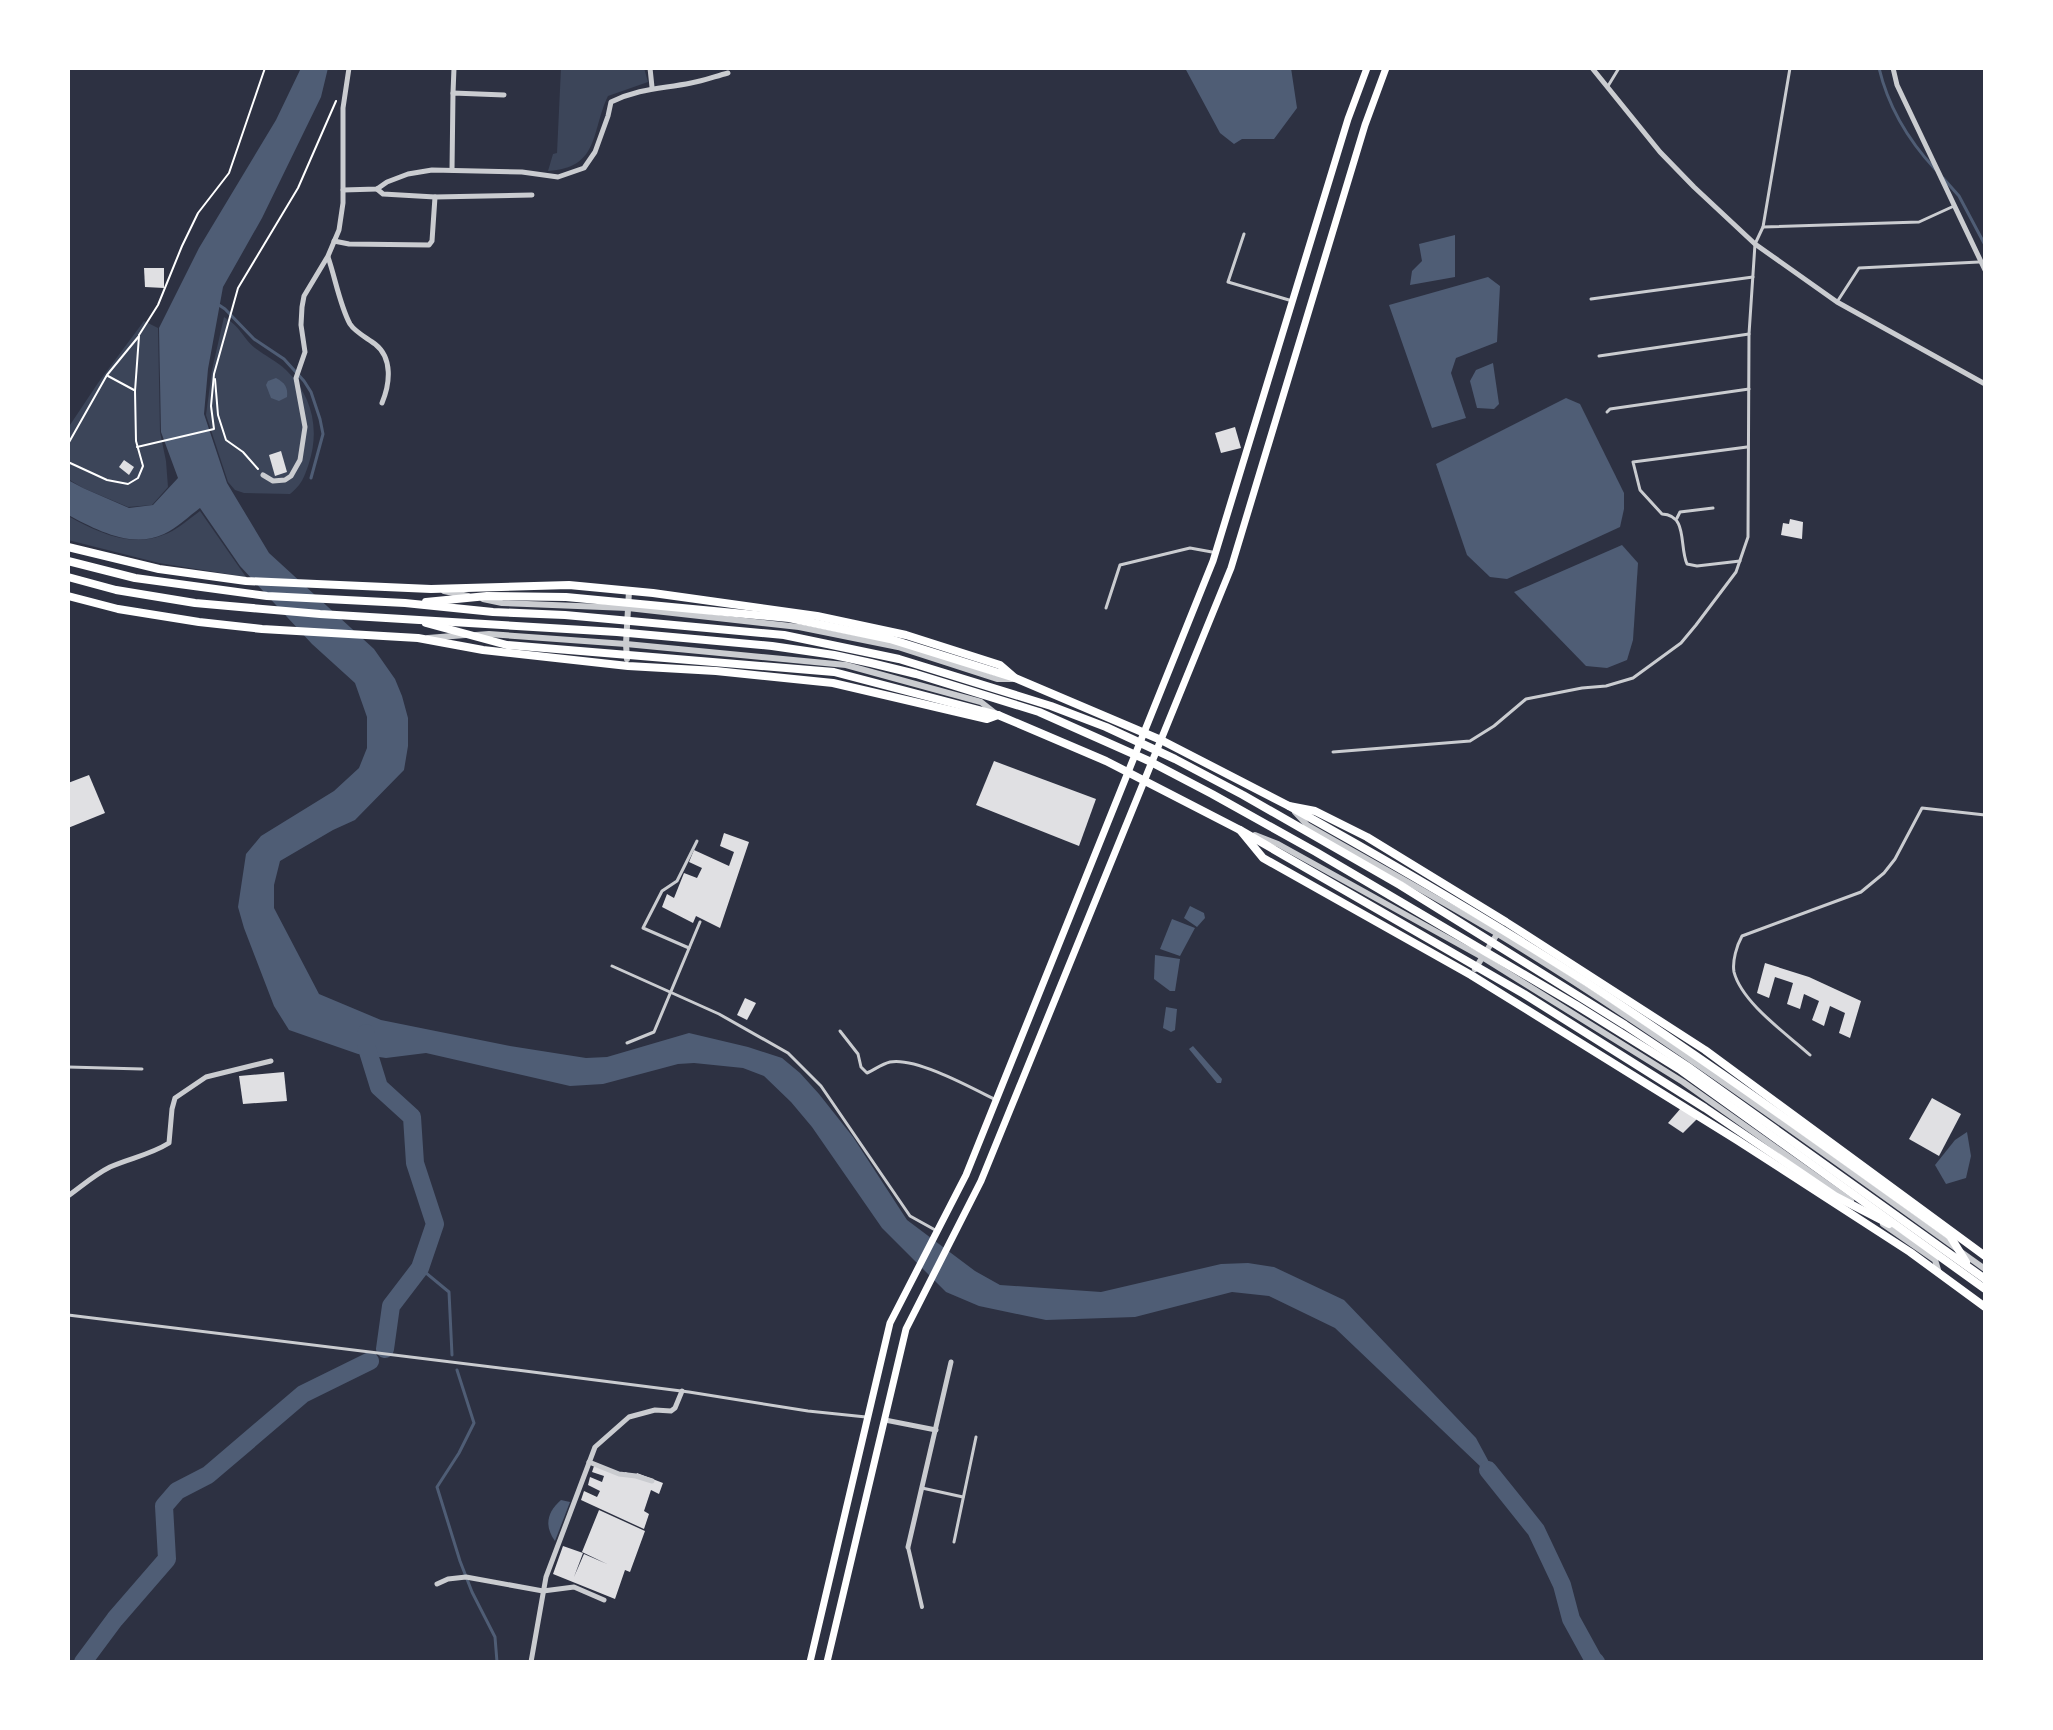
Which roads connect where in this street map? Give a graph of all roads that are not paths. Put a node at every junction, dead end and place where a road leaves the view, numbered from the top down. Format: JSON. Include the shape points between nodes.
{"nodes":[{"id":1,"x":349,"y":68,"type":"edge"},
{"id":2,"x":454,"y":68,"type":"edge"},
{"id":3,"x":650,"y":68,"type":"edge"},
{"id":4,"x":1367,"y":68,"type":"edge"},
{"id":5,"x":1386,"y":68,"type":"edge"},
{"id":6,"x":1592,"y":68,"type":"edge"},
{"id":7,"x":1619,"y":68,"type":"edge"},
{"id":8,"x":1790,"y":68,"type":"edge"},
{"id":9,"x":1893,"y":68,"type":"edge"},
{"id":10,"x":728,"y":73,"type":"dead end"},
{"id":11,"x":1608,"y":86,"type":"junction"},
{"id":12,"x":652,"y":87,"type":"junction"},
{"id":13,"x":453,"y":93,"type":"junction"},
{"id":14,"x":504,"y":95,"type":"dead end"},
{"id":15,"x":452,"y":170,"type":"junction"},
{"id":16,"x":377,"y":189,"type":"junction"},
{"id":17,"x":343,"y":190,"type":"junction"},
{"id":18,"x":532,"y":195,"type":"dead end"},
{"id":19,"x":435,"y":197,"type":"junction"},
{"id":20,"x":1954,"y":206,"type":"junction"},
{"id":21,"x":1763,"y":227,"type":"junction"},
{"id":22,"x":1244,"y":234,"type":"dead end"},
{"id":23,"x":334,"y":241,"type":"junction"},
{"id":24,"x":1755,"y":244,"type":"junction"},
{"id":25,"x":328,"y":256,"type":"junction"},
{"id":26,"x":1982,"y":261,"type":"junction"},
{"id":27,"x":1985,"y":270,"type":"edge"},
{"id":28,"x":1753,"y":277,"type":"junction"},
{"id":29,"x":1591,"y":299,"type":"dead end"},
{"id":30,"x":1293,"y":301,"type":"junction"},
{"id":31,"x":1837,"y":302,"type":"junction"},
{"id":32,"x":1749,"y":334,"type":"junction"},
{"id":33,"x":1599,"y":356,"type":"dead end"},
{"id":34,"x":1272,"y":369,"type":"junction"},
{"id":35,"x":1290,"y":373,"type":"junction"},
{"id":36,"x":1985,"y":384,"type":"edge"},
{"id":37,"x":1749,"y":389,"type":"junction"},
{"id":38,"x":382,"y":403,"type":"dead end"},
{"id":39,"x":1607,"y":412,"type":"dead end"},
{"id":40,"x":1747,"y":447,"type":"junction"},
{"id":41,"x":263,"y":475,"type":"road end"},
{"id":42,"x":1713,"y":508,"type":"dead end"},
{"id":43,"x":1677,"y":518,"type":"junction"},
{"id":44,"x":68,"y":547,"type":"edge"},
{"id":45,"x":1216,"y":553,"type":"junction"},
{"id":46,"x":68,"y":561,"type":"edge"},
{"id":47,"x":1740,"y":561,"type":"junction"},
{"id":48,"x":68,"y":577,"type":"edge"},
{"id":49,"x":431,"y":589,"type":"junction"},
{"id":50,"x":629,"y":591,"type":"junction"},
{"id":51,"x":68,"y":596,"type":"edge"},
{"id":52,"x":405,"y":603,"type":"junction"},
{"id":53,"x":628,"y":608,"type":"junction"},
{"id":54,"x":1106,"y":608,"type":"dead end"},
{"id":55,"x":406,"y":618,"type":"junction"},
{"id":56,"x":418,"y":638,"type":"junction"},
{"id":57,"x":626,"y":644,"type":"junction"},
{"id":58,"x":628,"y":666,"type":"junction"},
{"id":59,"x":1015,"y":678,"type":"junction"},
{"id":60,"x":998,"y":715,"type":"junction"},
{"id":61,"x":1143,"y":732,"type":"junction"},
{"id":62,"x":1161,"y":740,"type":"junction"},
{"id":63,"x":1333,"y":752,"type":"dead end"},
{"id":64,"x":1127,"y":772,"type":"junction"},
{"id":65,"x":1143,"y":780,"type":"junction"},
{"id":66,"x":1289,"y":806,"type":"junction"},
{"id":67,"x":1985,"y":815,"type":"edge"},
{"id":68,"x":1240,"y":830,"type":"junction"},
{"id":69,"x":697,"y":841,"type":"dead end"},
{"id":70,"x":700,"y":922,"type":"dead end"},
{"id":71,"x":1506,"y":922,"type":"junction"},
{"id":72,"x":1497,"y":934,"type":"junction"},
{"id":73,"x":689,"y":948,"type":"junction"},
{"id":74,"x":1482,"y":957,"type":"junction"},
{"id":75,"x":612,"y":966,"type":"dead end"},
{"id":76,"x":1471,"y":975,"type":"junction"},
{"id":77,"x":670,"y":992,"type":"junction"},
{"id":78,"x":840,"y":1031,"type":"dead end"},
{"id":79,"x":627,"y":1043,"type":"dead end"},
{"id":80,"x":1705,"y":1050,"type":"junction"},
{"id":81,"x":1810,"y":1055,"type":"dead end"},
{"id":82,"x":271,"y":1061,"type":"dead end"},
{"id":83,"x":1695,"y":1063,"type":"junction"},
{"id":84,"x":68,"y":1067,"type":"edge"},
{"id":85,"x":142,"y":1069,"type":"dead end"},
{"id":86,"x":1683,"y":1082,"type":"junction"},
{"id":87,"x":996,"y":1100,"type":"junction"},
{"id":88,"x":1671,"y":1100,"type":"junction"},
{"id":89,"x":68,"y":1196,"type":"edge"},
{"id":90,"x":937,"y":1231,"type":"junction"},
{"id":91,"x":951,"y":1240,"type":"junction"},
{"id":92,"x":1918,"y":1240,"type":"junction"},
{"id":93,"x":1985,"y":1256,"type":"edge"},
{"id":94,"x":1969,"y":1266,"type":"junction"},
{"id":95,"x":1985,"y":1269,"type":"edge"},
{"id":96,"x":1939,"y":1273,"type":"junction"},
{"id":97,"x":912,"y":1279,"type":"junction"},
{"id":98,"x":1985,"y":1279,"type":"edge"},
{"id":99,"x":926,"y":1288,"type":"junction"},
{"id":100,"x":1985,"y":1289,"type":"edge"},
{"id":101,"x":1985,"y":1307,"type":"edge"},
{"id":102,"x":68,"y":1315,"type":"edge"},
{"id":103,"x":951,"y":1362,"type":"dead end"},
{"id":104,"x":682,"y":1391,"type":"junction"},
{"id":105,"x":868,"y":1417,"type":"junction"},
{"id":106,"x":885,"y":1420,"type":"junction"},
{"id":107,"x":936,"y":1430,"type":"junction"},
{"id":108,"x":976,"y":1437,"type":"dead end"},
{"id":109,"x":589,"y":1462,"type":"junction"},
{"id":110,"x":652,"y":1481,"type":"dead end"},
{"id":111,"x":922,"y":1488,"type":"junction"},
{"id":112,"x":963,"y":1497,"type":"junction"},
{"id":113,"x":954,"y":1542,"type":"dead end"},
{"id":114,"x":908,"y":1547,"type":"joint"},
{"id":115,"x":437,"y":1584,"type":"dead end"},
{"id":116,"x":543,"y":1591,"type":"junction"},
{"id":117,"x":604,"y":1600,"type":"dead end"},
{"id":118,"x":922,"y":1607,"type":"dead end"},
{"id":119,"x":531,"y":1662,"type":"edge"},
{"id":120,"x":810,"y":1662,"type":"edge"},
{"id":121,"x":827,"y":1662,"type":"edge"}],
"edges":[{"from":1,"to":17,"type":"street","via":[[343,108]]},
{"from":2,"to":13,"type":"street"},
{"from":3,"to":12,"type":"street"},
{"from":4,"to":30,"type":"main road"},
{"from":5,"to":35,"type":"main road"},
{"from":6,"to":11,"type":"street"},
{"from":7,"to":11,"type":"lane"},
{"from":8,"to":21,"type":"lane"},
{"from":9,"to":20,"type":"street"},
{"from":10,"to":12,"type":"street"},
{"from":11,"to":24,"type":"street","via":[[1660,152]]},
{"from":12,"to":15,"type":"street","via":[[611,102],[595,152],[584,168],[558,177]]},
{"from":13,"to":14,"type":"street"},
{"from":13,"to":15,"type":"street"},
{"from":15,"to":16,"type":"street","via":[[408,174]]},
{"from":16,"to":17,"type":"street"},
{"from":16,"to":19,"type":"street","via":[[383,194]]},
{"from":17,"to":23,"type":"street"},
{"from":18,"to":19,"type":"street"},
{"from":19,"to":23,"type":"street","via":[[429,245]]},
{"from":20,"to":21,"type":"lane","via":[[1919,222]]},
{"from":20,"to":26,"type":"street"},
{"from":21,"to":24,"type":"lane"},
{"from":22,"to":30,"type":"lane","via":[[1228,282]]},
{"from":23,"to":25,"type":"street"},
{"from":24,"to":28,"type":"lane"},
{"from":24,"to":31,"type":"street"},
{"from":25,"to":38,"type":"street","via":[[351,326],[386,359],[389,374]]},
{"from":25,"to":41,"type":"street","via":[[304,296],[305,352],[296,378],[305,427],[300,460],[285,480]]},
{"from":26,"to":27,"type":"street"},
{"from":26,"to":31,"type":"lane","via":[[1859,268]]},
{"from":28,"to":29,"type":"lane"},
{"from":28,"to":32,"type":"lane"},
{"from":30,"to":34,"type":"main road"},
{"from":31,"to":36,"type":"street"},
{"from":32,"to":33,"type":"lane"},
{"from":32,"to":37,"type":"lane"},
{"from":34,"to":35,"type":"main road"},
{"from":34,"to":45,"type":"main road"},
{"from":35,"to":62,"type":"main road","via":[[1231,568]]},
{"from":37,"to":39,"type":"lane"},
{"from":37,"to":40,"type":"lane"},
{"from":40,"to":43,"type":"lane","via":[[1633,462],[1640,490],[1662,514]]},
{"from":40,"to":47,"type":"lane","via":[[1748,537]]},
{"from":42,"to":43,"type":"lane","via":[[1680,512]]},
{"from":43,"to":47,"type":"lane","via":[[1687,564]]},
{"from":44,"to":49,"type":"main road","via":[[159,569],[246,581]]},
{"from":45,"to":54,"type":"lane","via":[[1190,548],[1120,565]]},
{"from":45,"to":61,"type":"main road"},
{"from":46,"to":52,"type":"main road","via":[[135,578],[267,596]]},
{"from":47,"to":63,"type":"lane","via":[[1681,643],[1633,678],[1526,699],[1470,741]]},
{"from":48,"to":55,"type":"main road","via":[[195,603]]},
{"from":49,"to":50,"type":"main road","via":[[569,585]]},
{"from":49,"to":53,"type":"street","via":[[502,603]]},
{"from":50,"to":53,"type":"street"},
{"from":50,"to":59,"type":"main road","via":[[817,616],[906,635],[1000,665]]},
{"from":51,"to":56,"type":"main road","via":[[199,622]]},
{"from":52,"to":59,"type":"main road","via":[[566,597],[789,618],[890,639]]},
{"from":52,"to":94,"type":"main road","via":[[784,635],[899,659],[1106,727],[1308,832],[1625,1025]]},
{"from":53,"to":57,"type":"street"},
{"from":53,"to":59,"type":"street","via":[[799,627],[898,647],[997,679]]},
{"from":55,"to":60,"type":"main road","via":[[507,645],[834,672]]},
{"from":55,"to":92,"type":"main road","via":[[617,632],[834,655],[1039,712],[1212,794],[1496,956],[1679,1069]]},
{"from":56,"to":57,"type":"street","via":[[489,634]]},
{"from":56,"to":58,"type":"main road"},
{"from":57,"to":58,"type":"street"},
{"from":57,"to":60,"type":"street","via":[[846,665],[981,702]]},
{"from":58,"to":60,"type":"main road","via":[[833,683],[987,719]]},
{"from":59,"to":61,"type":"main road"},
{"from":60,"to":64,"type":"main road"},
{"from":61,"to":62,"type":"main road"},
{"from":61,"to":64,"type":"main road"},
{"from":62,"to":65,"type":"main road"},
{"from":62,"to":66,"type":"main road"},
{"from":64,"to":65,"type":"main road"},
{"from":64,"to":87,"type":"main road"},
{"from":65,"to":68,"type":"main road"},
{"from":65,"to":91,"type":"main road","via":[[981,1181]]},
{"from":66,"to":71,"type":"main road","via":[[1315,811],[1367,837]]},
{"from":66,"to":72,"type":"street","via":[[1307,825]]},
{"from":66,"to":94,"type":"main road","via":[[1487,920],[1670,1038],[1950,1236]]},
{"from":67,"to":81,"type":"lane","via":[[1922,808],[1895,859],[1861,892],[1742,936],[1734,971],[1749,1001]]},
{"from":68,"to":74,"type":"street","via":[[1278,844]]},
{"from":68,"to":76,"type":"main road","via":[[1263,858]]},
{"from":68,"to":92,"type":"main road","via":[[1524,994],[1835,1196]]},
{"from":69,"to":73,"type":"lane","via":[[677,881],[662,891],[643,928]]},
{"from":70,"to":73,"type":"lane"},
{"from":71,"to":72,"type":"street"},
{"from":71,"to":80,"type":"main road"},
{"from":72,"to":74,"type":"street"},
{"from":72,"to":83,"type":"street"},
{"from":73,"to":77,"type":"lane"},
{"from":74,"to":76,"type":"street"},
{"from":74,"to":86,"type":"street"},
{"from":75,"to":77,"type":"lane"},
{"from":76,"to":88,"type":"main road"},
{"from":77,"to":79,"type":"lane","via":[[654,1032]]},
{"from":77,"to":90,"type":"lane","via":[[788,1053],[821,1086],[910,1216]]},
{"from":78,"to":87,"type":"lane","via":[[867,1073],[891,1062],[913,1065]]},
{"from":80,"to":83,"type":"street"},
{"from":80,"to":93,"type":"main road"},
{"from":82,"to":89,"type":"street","via":[[206,1077],[175,1098],[169,1143],[113,1166]]},
{"from":83,"to":86,"type":"street"},
{"from":83,"to":95,"type":"street"},
{"from":84,"to":85,"type":"lane"},
{"from":86,"to":88,"type":"street"},
{"from":86,"to":96,"type":"street","via":[[1935,1260]]},
{"from":87,"to":90,"type":"main road"},
{"from":88,"to":96,"type":"main road"},
{"from":90,"to":91,"type":"main road"},
{"from":90,"to":97,"type":"main road"},
{"from":91,"to":99,"type":"main road"},
{"from":92,"to":100,"type":"main road"},
{"from":94,"to":98,"type":"main road"},
{"from":96,"to":101,"type":"main road"},
{"from":97,"to":99,"type":"main road"},
{"from":97,"to":105,"type":"main road","via":[[890,1323]]},
{"from":99,"to":106,"type":"main road","via":[[906,1329]]},
{"from":102,"to":104,"type":"lane"},
{"from":103,"to":107,"type":"street"},
{"from":104,"to":105,"type":"lane"},
{"from":104,"to":109,"type":"street","via":[[671,1411],[629,1417],[595,1447]]},
{"from":105,"to":106,"type":"main road"},
{"from":105,"to":120,"type":"main road"},
{"from":106,"to":107,"type":"street"},
{"from":106,"to":121,"type":"main road"},
{"from":107,"to":111,"type":"street"},
{"from":108,"to":112,"type":"lane"},
{"from":109,"to":110,"type":"street"},
{"from":109,"to":116,"type":"street"},
{"from":111,"to":112,"type":"lane"},
{"from":111,"to":114,"type":"street"},
{"from":112,"to":113,"type":"lane"},
{"from":114,"to":118,"type":"street"},
{"from":115,"to":116,"type":"street","via":[[466,1577]]},
{"from":116,"to":117,"type":"street","via":[[574,1587]]},
{"from":116,"to":119,"type":"street"}]}
